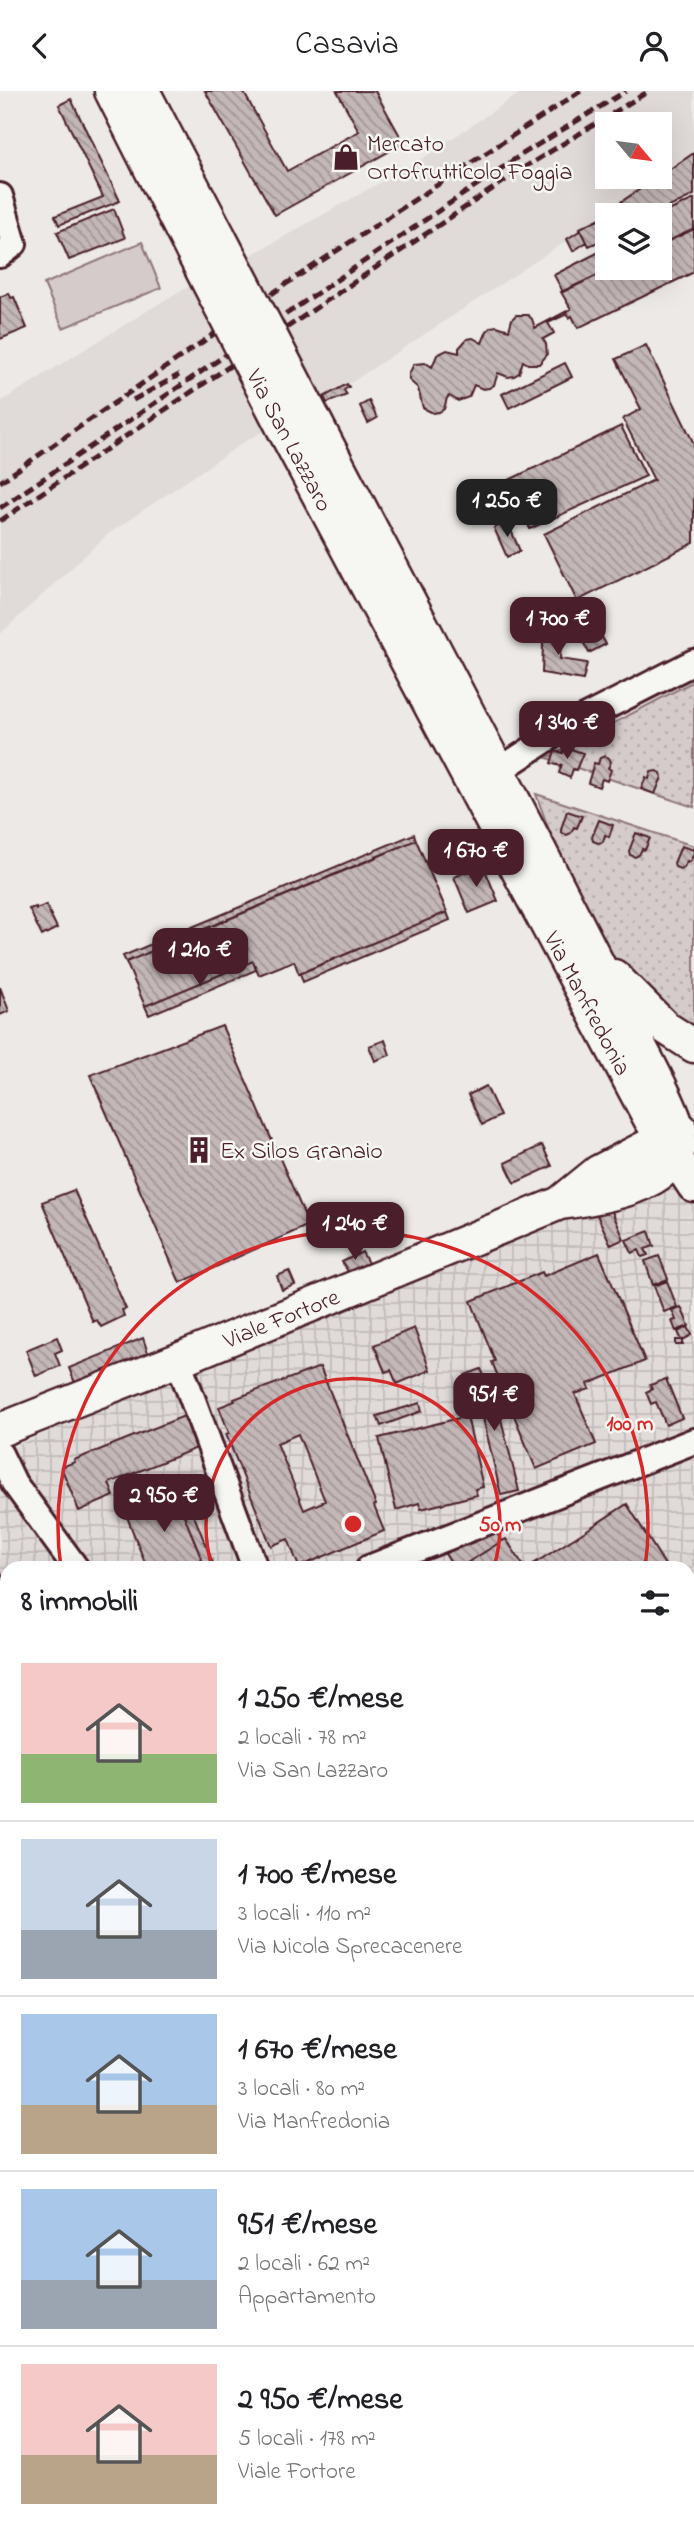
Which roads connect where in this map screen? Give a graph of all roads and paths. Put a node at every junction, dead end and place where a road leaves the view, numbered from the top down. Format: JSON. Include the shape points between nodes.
{"nodes":[{"id":1,"x":111,"y":91,"type":"edge"},
{"id":2,"x":143,"y":91,"type":"edge"},
{"id":3,"x":0,"y":196,"type":"edge"},
{"id":4,"x":7,"y":250,"type":"edge"},
{"id":5,"x":694,"y":662,"type":"edge"},
{"id":6,"x":485,"y":780,"type":"junction"},
{"id":7,"x":589,"y":945,"type":"junction"},
{"id":8,"x":694,"y":1046,"type":"edge"},
{"id":9,"x":685,"y":1158,"type":"edge"},
{"id":10,"x":652,"y":1180,"type":"junction"},
{"id":11,"x":560,"y":1203,"type":"junction"},
{"id":12,"x":178,"y":1360,"type":"junction"},
{"id":13,"x":0,"y":1430,"type":"edge"},
{"id":14,"x":694,"y":1441,"type":"edge"},
{"id":15,"x":0,"y":1454,"type":"edge"},
{"id":16,"x":71,"y":1561,"type":"edge"},
{"id":17,"x":252,"y":1561,"type":"edge"},
{"id":18,"x":387,"y":1561,"type":"edge"}],
"edges":[{"from":1,"to":6,"type":"main road","name":"Via San Lazzaro","bridge":true,"via":[[285,432]]},
{"from":2,"to":6,"type":"main road","name":"Via San Lazzaro","bridge":true,"via":[[313,417]]},
{"from":3,"to":4,"type":"street"},
{"from":5,"to":6,"type":"street","via":[[564,728]]},
{"from":6,"to":7,"type":"main road","name":"Via Manfredonia"},
{"from":6,"to":9,"type":"main road","name":"Via Manfredonia","via":[[650,1119]]},
{"from":7,"to":8,"type":"main road","via":[[618,982],[666,1028]]},
{"from":7,"to":9,"type":"main road","name":"Via Manfredonia"},
{"from":9,"to":10,"type":"main road","name":"Viale Fortore"},
{"from":9,"to":10,"type":"main road","via":[[676,1186]]},
{"from":9,"to":11,"type":"main road","name":"Viale Fortore","via":[[598,1173]]},
{"from":10,"to":11,"type":"main road","name":"Viale Fortore","via":[[596,1198]]},
{"from":11,"to":12,"type":"main road","name":"Viale Fortore"},
{"from":12,"to":13,"type":"main road","name":"Viale Fortore"},
{"from":12,"to":17,"type":"street"},
{"from":14,"to":18,"type":"street"},
{"from":15,"to":16,"type":"street","via":[[14,1482]]}]}
